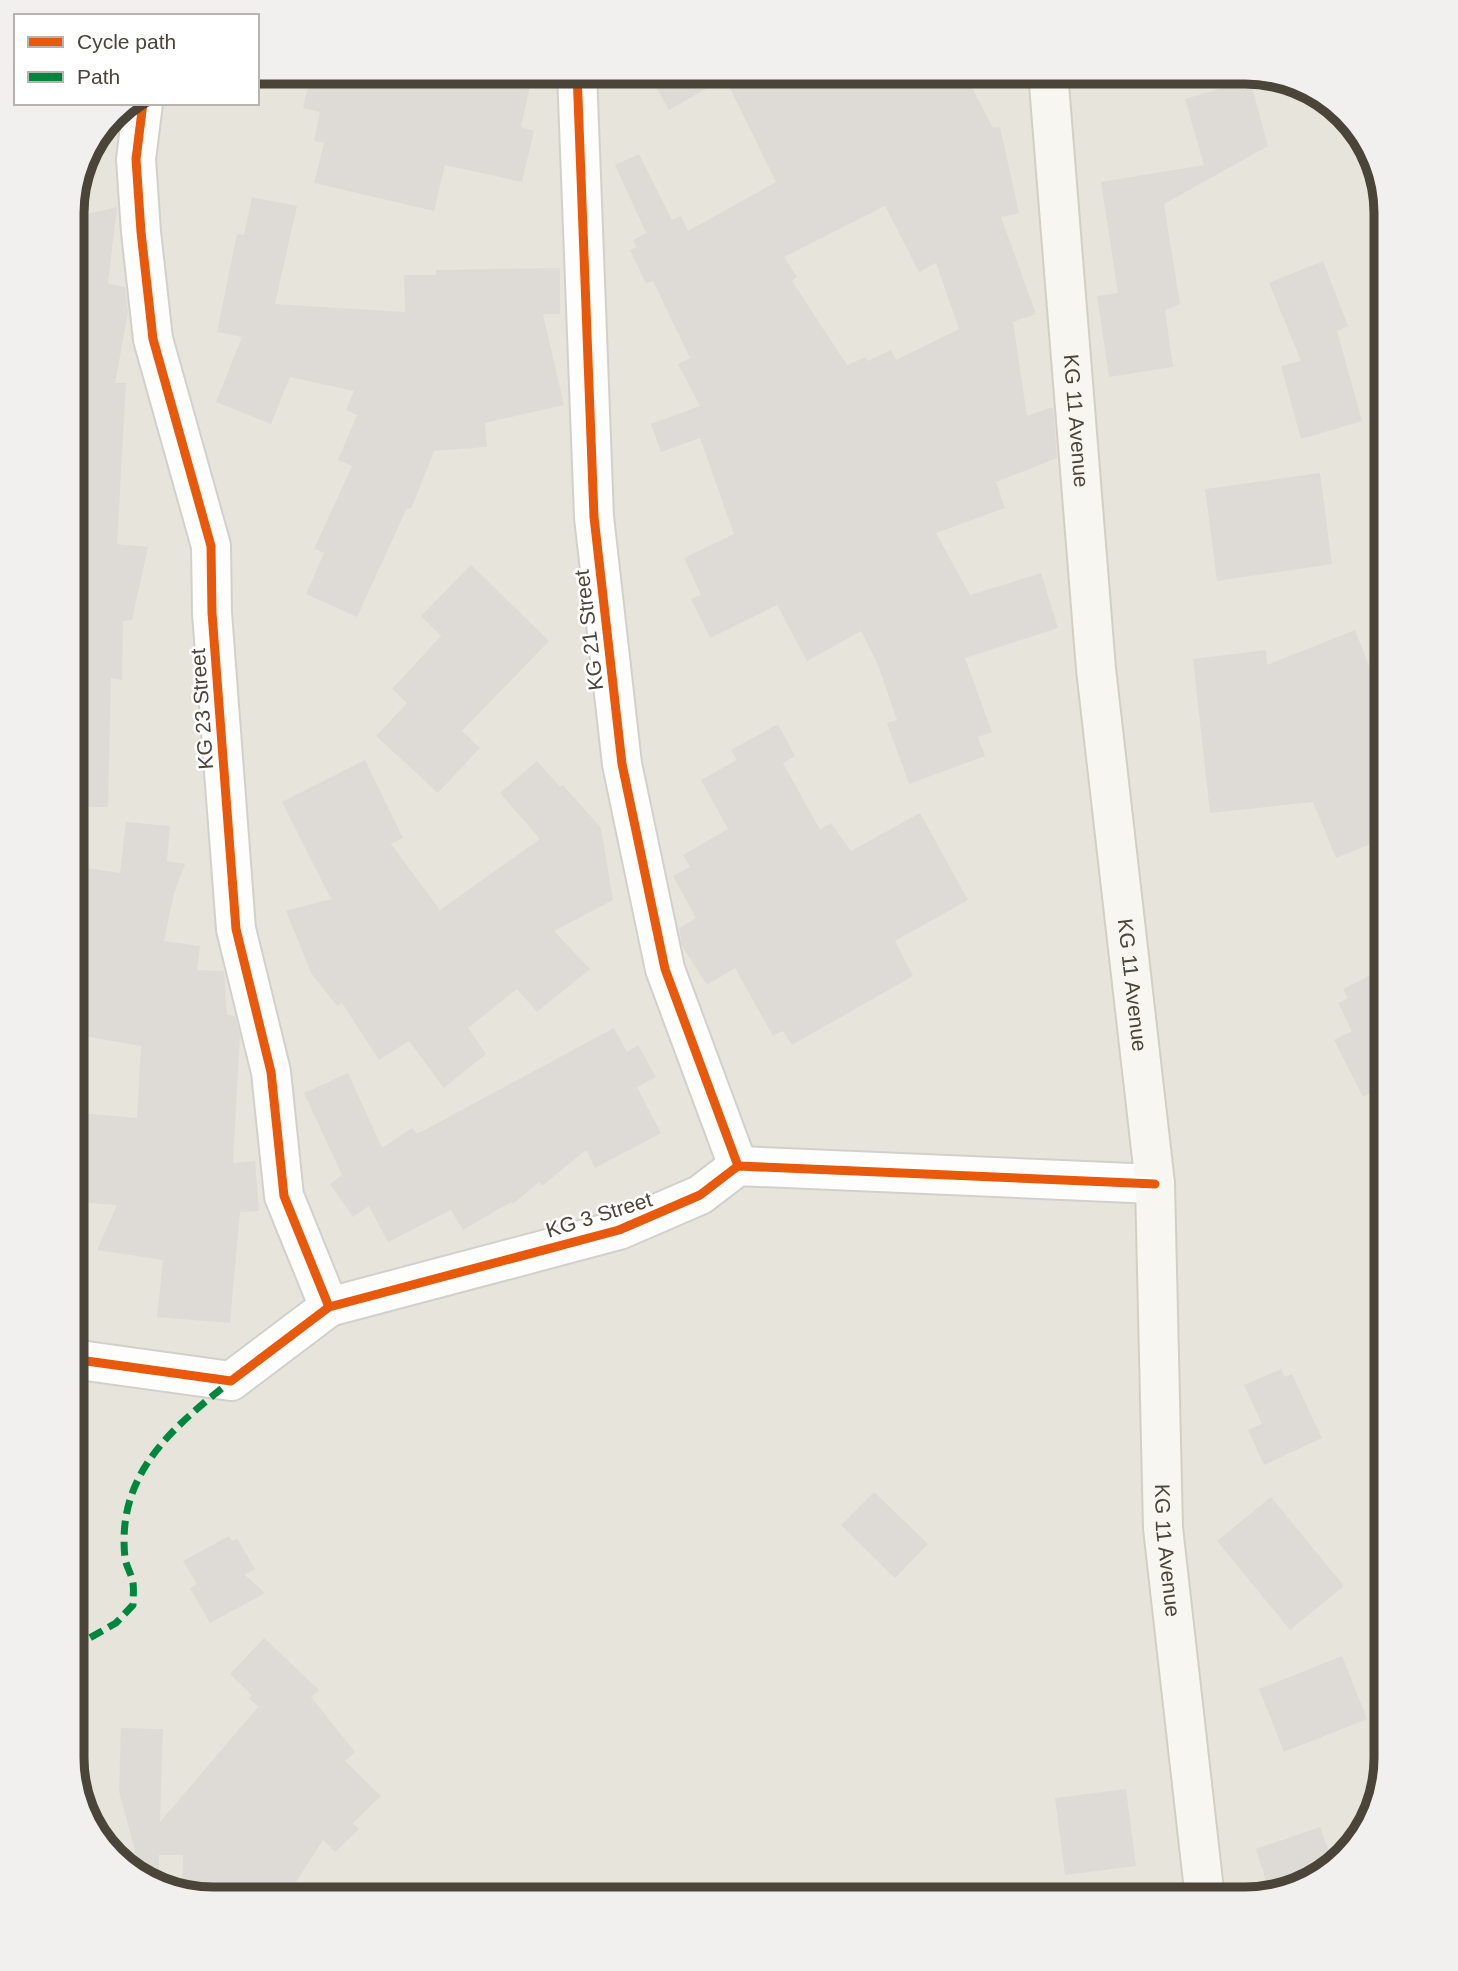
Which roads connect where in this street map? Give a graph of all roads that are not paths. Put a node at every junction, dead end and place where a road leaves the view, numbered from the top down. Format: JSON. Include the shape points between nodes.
{"nodes":[{"id":1,"x":577,"y":84,"type":"edge"},
{"id":2,"x":1049,"y":84,"type":"edge"},
{"id":3,"x":144,"y":105,"type":"edge"},
{"id":4,"x":738,"y":1166,"type":"junction"},
{"id":5,"x":1155,"y":1184,"type":"junction"},
{"id":6,"x":329,"y":1307,"type":"junction"},
{"id":7,"x":84,"y":1361,"type":"edge"},
{"id":8,"x":1204,"y":1887,"type":"edge"}],
"edges":[{"from":1,"to":4,"type":"street","name":"KG 21 Street","via":[[594,517],[622,764],[665,969]]},
{"from":2,"to":5,"type":"main road","name":"KG 11 Avenue","via":[[1096,669]]},
{"from":3,"to":6,"type":"street","name":"KG 23 Street","via":[[136,159],[153,339],[211,546],[236,929],[271,1072],[284,1196]]},
{"from":4,"to":5,"type":"street"},
{"from":4,"to":6,"type":"street","name":"KG 3 Street","via":[[700,1195],[619,1230]]},
{"from":5,"to":8,"type":"main road","name":"KG 11 Avenue","via":[[1163,1528]]},
{"from":6,"to":7,"type":"street","name":"KG 3 Street","via":[[231,1381]]}]}
